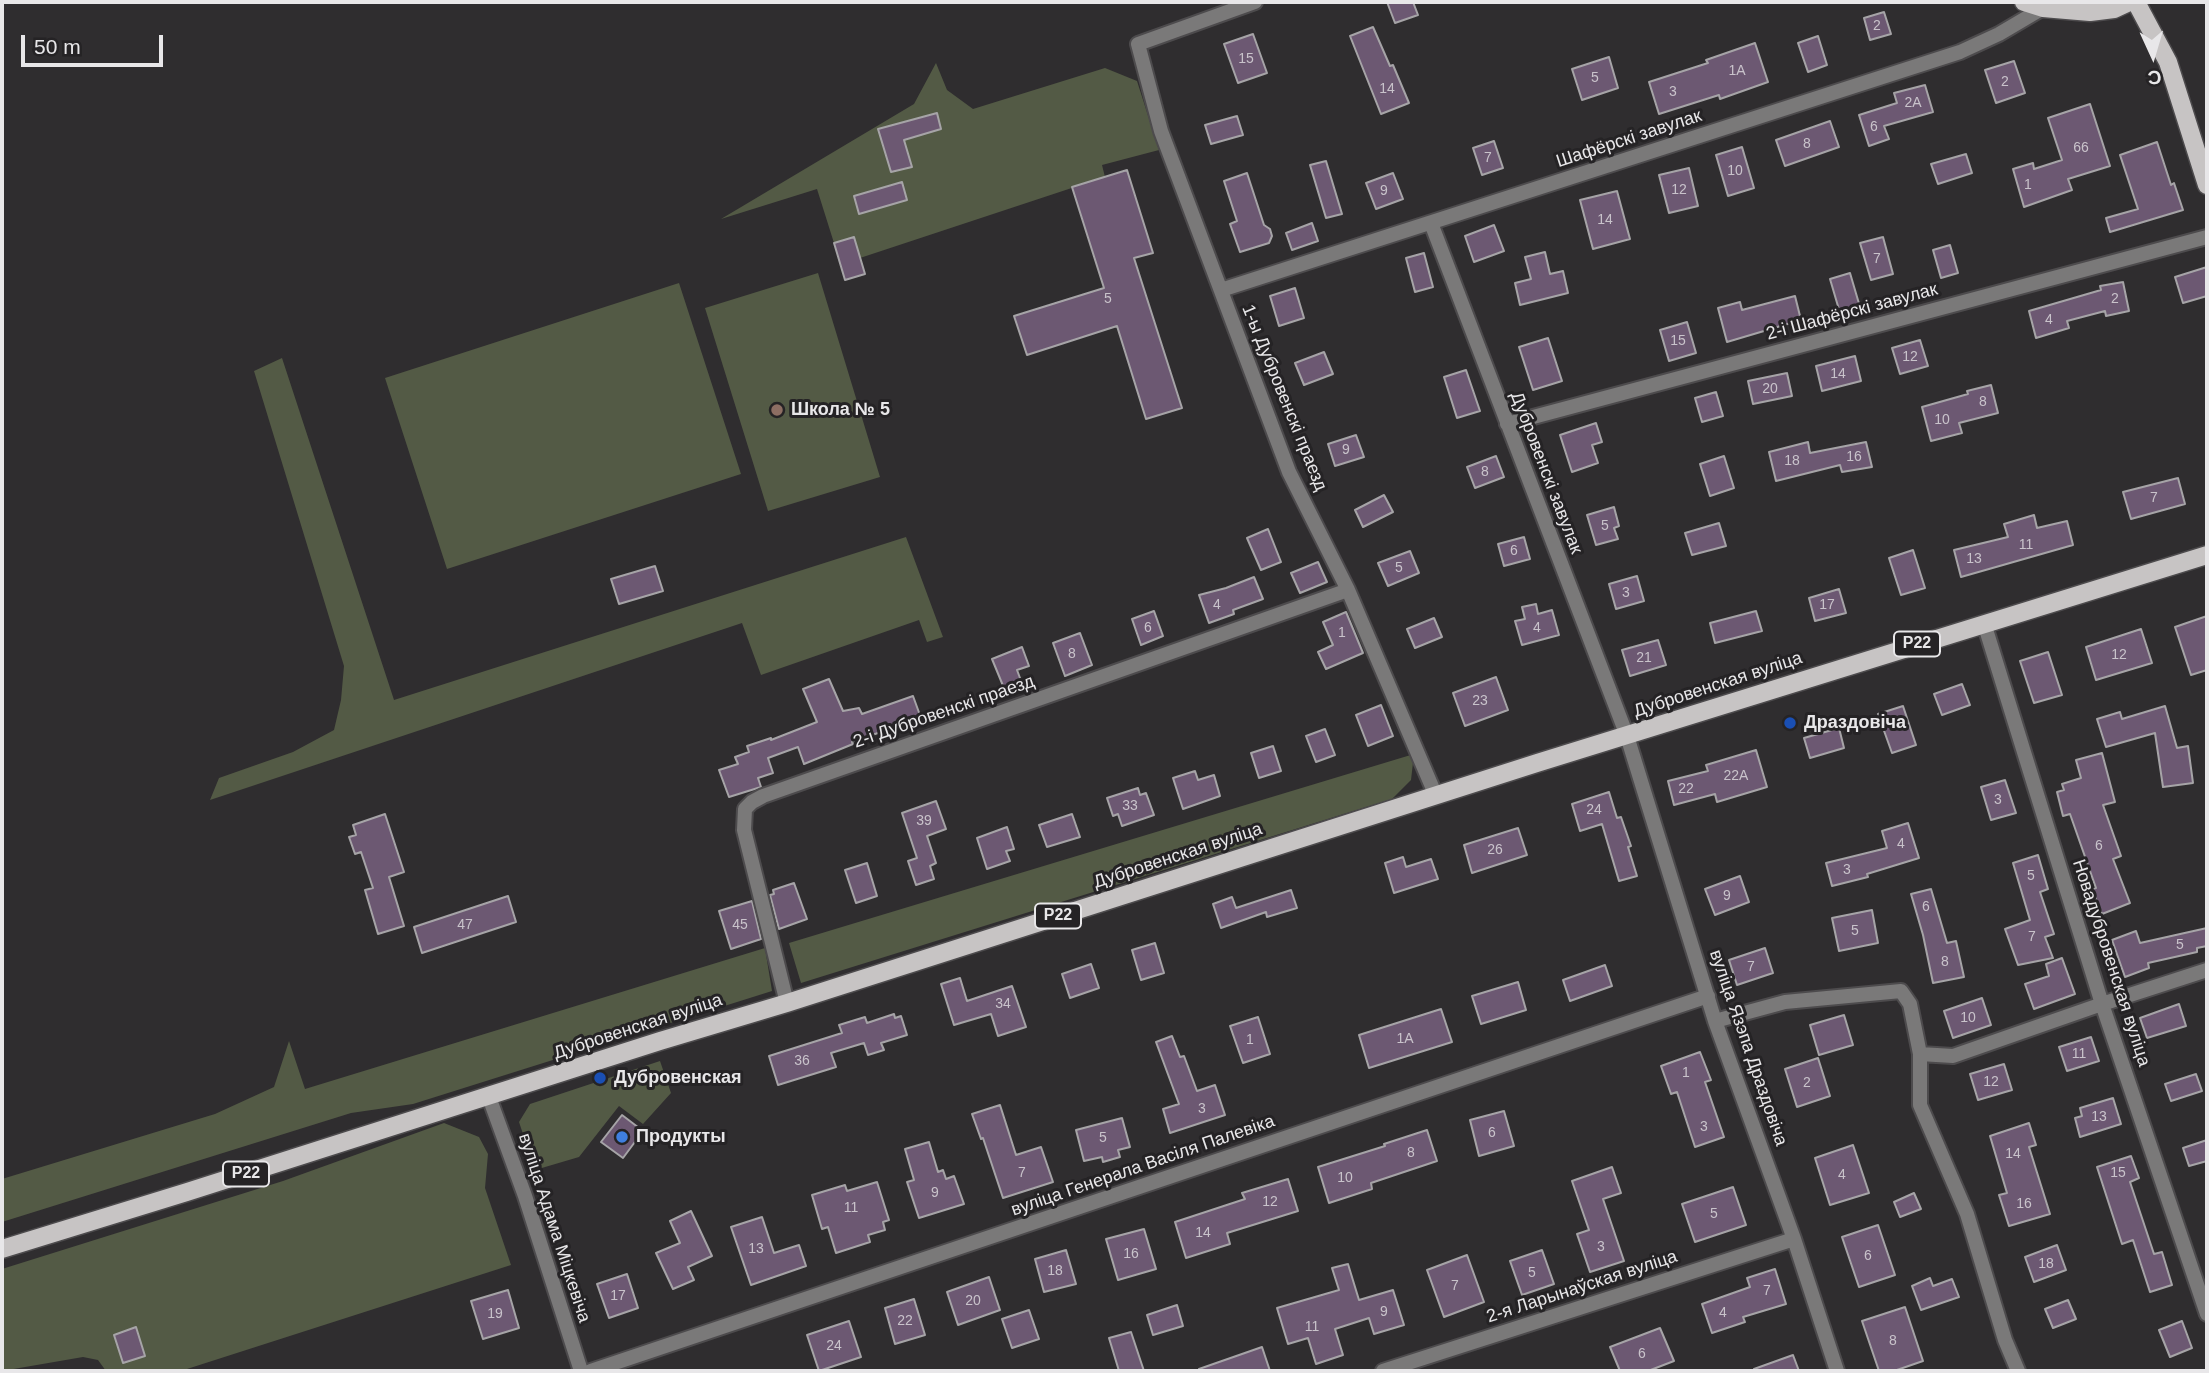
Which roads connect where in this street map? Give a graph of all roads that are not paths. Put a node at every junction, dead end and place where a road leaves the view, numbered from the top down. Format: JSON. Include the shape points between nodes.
{"nodes":[{"id":1,"x":1255,"y":2,"type":"edge"},
{"id":2,"x":2024,"y":2,"type":"edge"},
{"id":3,"x":2129,"y":2,"type":"edge"},
{"id":4,"x":2136,"y":2,"type":"edge"},
{"id":5,"x":2043,"y":8,"type":"junction"},
{"id":6,"x":2207,"y":185,"type":"edge"},
{"id":7,"x":1431,"y":223,"type":"junction"},
{"id":8,"x":2207,"y":237,"type":"edge"},
{"id":9,"x":1221,"y":290,"type":"junction"},
{"id":10,"x":1507,"y":424,"type":"junction"},
{"id":11,"x":2207,"y":555,"type":"edge"},
{"id":12,"x":1348,"y":590,"type":"junction"},
{"id":13,"x":1984,"y":623,"type":"junction"},
{"id":14,"x":1627,"y":736,"type":"junction"},
{"id":15,"x":1436,"y":796,"type":"junction"},
{"id":16,"x":2207,"y":970,"type":"edge"},
{"id":17,"x":1708,"y":996,"type":"junction"},
{"id":18,"x":787,"y":1003,"type":"junction"},
{"id":19,"x":2102,"y":1004,"type":"junction"},
{"id":20,"x":1716,"y":1021,"type":"junction"},
{"id":21,"x":1920,"y":1054,"type":"junction"},
{"id":22,"x":489,"y":1097,"type":"junction"},
{"id":23,"x":1794,"y":1239,"type":"junction"},
{"id":24,"x":2,"y":1250,"type":"edge"},
{"id":25,"x":2207,"y":1314,"type":"edge"},
{"id":26,"x":581,"y":1371,"type":"edge"},
{"id":27,"x":591,"y":1371,"type":"edge"},
{"id":28,"x":1383,"y":1371,"type":"edge"},
{"id":29,"x":1837,"y":1371,"type":"edge"},
{"id":30,"x":2018,"y":1371,"type":"edge"}],
"edges":[{"from":1,"to":9,"type":"street","name":"1-ы Дубровенскі праезд","via":[[1138,44],[1161,131]]},
{"from":2,"to":5,"type":"main road"},
{"from":3,"to":5,"type":"main road","via":[[2090,12]]},
{"from":4,"to":6,"type":"main road","via":[[2168,62]]},
{"from":5,"to":7,"type":"street","name":"Шафёрскі завулак","via":[[1959,52]]},
{"from":7,"to":9,"type":"street","name":"Шафёрскі завулак"},
{"from":7,"to":10,"type":"street","name":"Дубровенскі завулак"},
{"from":8,"to":10,"type":"street","name":"2-і Шафёрскі завулак"},
{"from":9,"to":12,"type":"street","name":"1-ы Дубровенскі праезд","via":[[1289,472]]},
{"from":10,"to":14,"type":"street","name":"Дубровенскі завулак"},
{"from":11,"to":13,"type":"main road","name":"Дубровенская вуліца","number":"Р22"},
{"from":12,"to":15,"type":"street","name":"1-ы Дубровенскі праезд"},
{"from":12,"to":18,"type":"street","name":"2-і Дубровенскі праезд","via":[[752,802],[745,809],[744,830]]},
{"from":13,"to":14,"type":"main road","name":"Дубровенская вуліца","number":"Р22"},
{"from":13,"to":19,"type":"street","name":"Новадубровенская вуліца"},
{"from":14,"to":15,"type":"main road","name":"Дубровенская вуліца","number":"Р22"},
{"from":14,"to":17,"type":"street","name":"вуліца Язэпа Драздовіча"},
{"from":15,"to":18,"type":"main road","name":"Дубровенская вуліца","number":"Р22"},
{"from":16,"to":19,"type":"street"},
{"from":17,"to":20,"type":"street","name":"вуліца Язэпа Драздовіча"},
{"from":17,"to":27,"type":"street","name":"вуліца Генерала Васіля Палевіка"},
{"from":18,"to":22,"type":"main road","name":"Дубровенская вуліца","number":"Р22"},
{"from":19,"to":21,"type":"street","via":[[1953,1056]]},
{"from":19,"to":25,"type":"street","name":"Новадубровенская вуліца"},
{"from":20,"to":21,"type":"street","via":[[1785,1002],[1901,990],[1910,1004]]},
{"from":20,"to":23,"type":"street","name":"вуліца Язэпа Драздовіча"},
{"from":21,"to":30,"type":"street","via":[[1920,1105],[1967,1214]]},
{"from":22,"to":24,"type":"main road","name":"Дубровенская вуліца","number":"Р22"},
{"from":22,"to":26,"type":"street","name":"вуліца Адама Міцкевіча"},
{"from":23,"to":28,"type":"street","name":"2-я Ларынаўская вуліца"},
{"from":23,"to":29,"type":"street","name":"вуліца Язэпа Драздовіча"}]}
